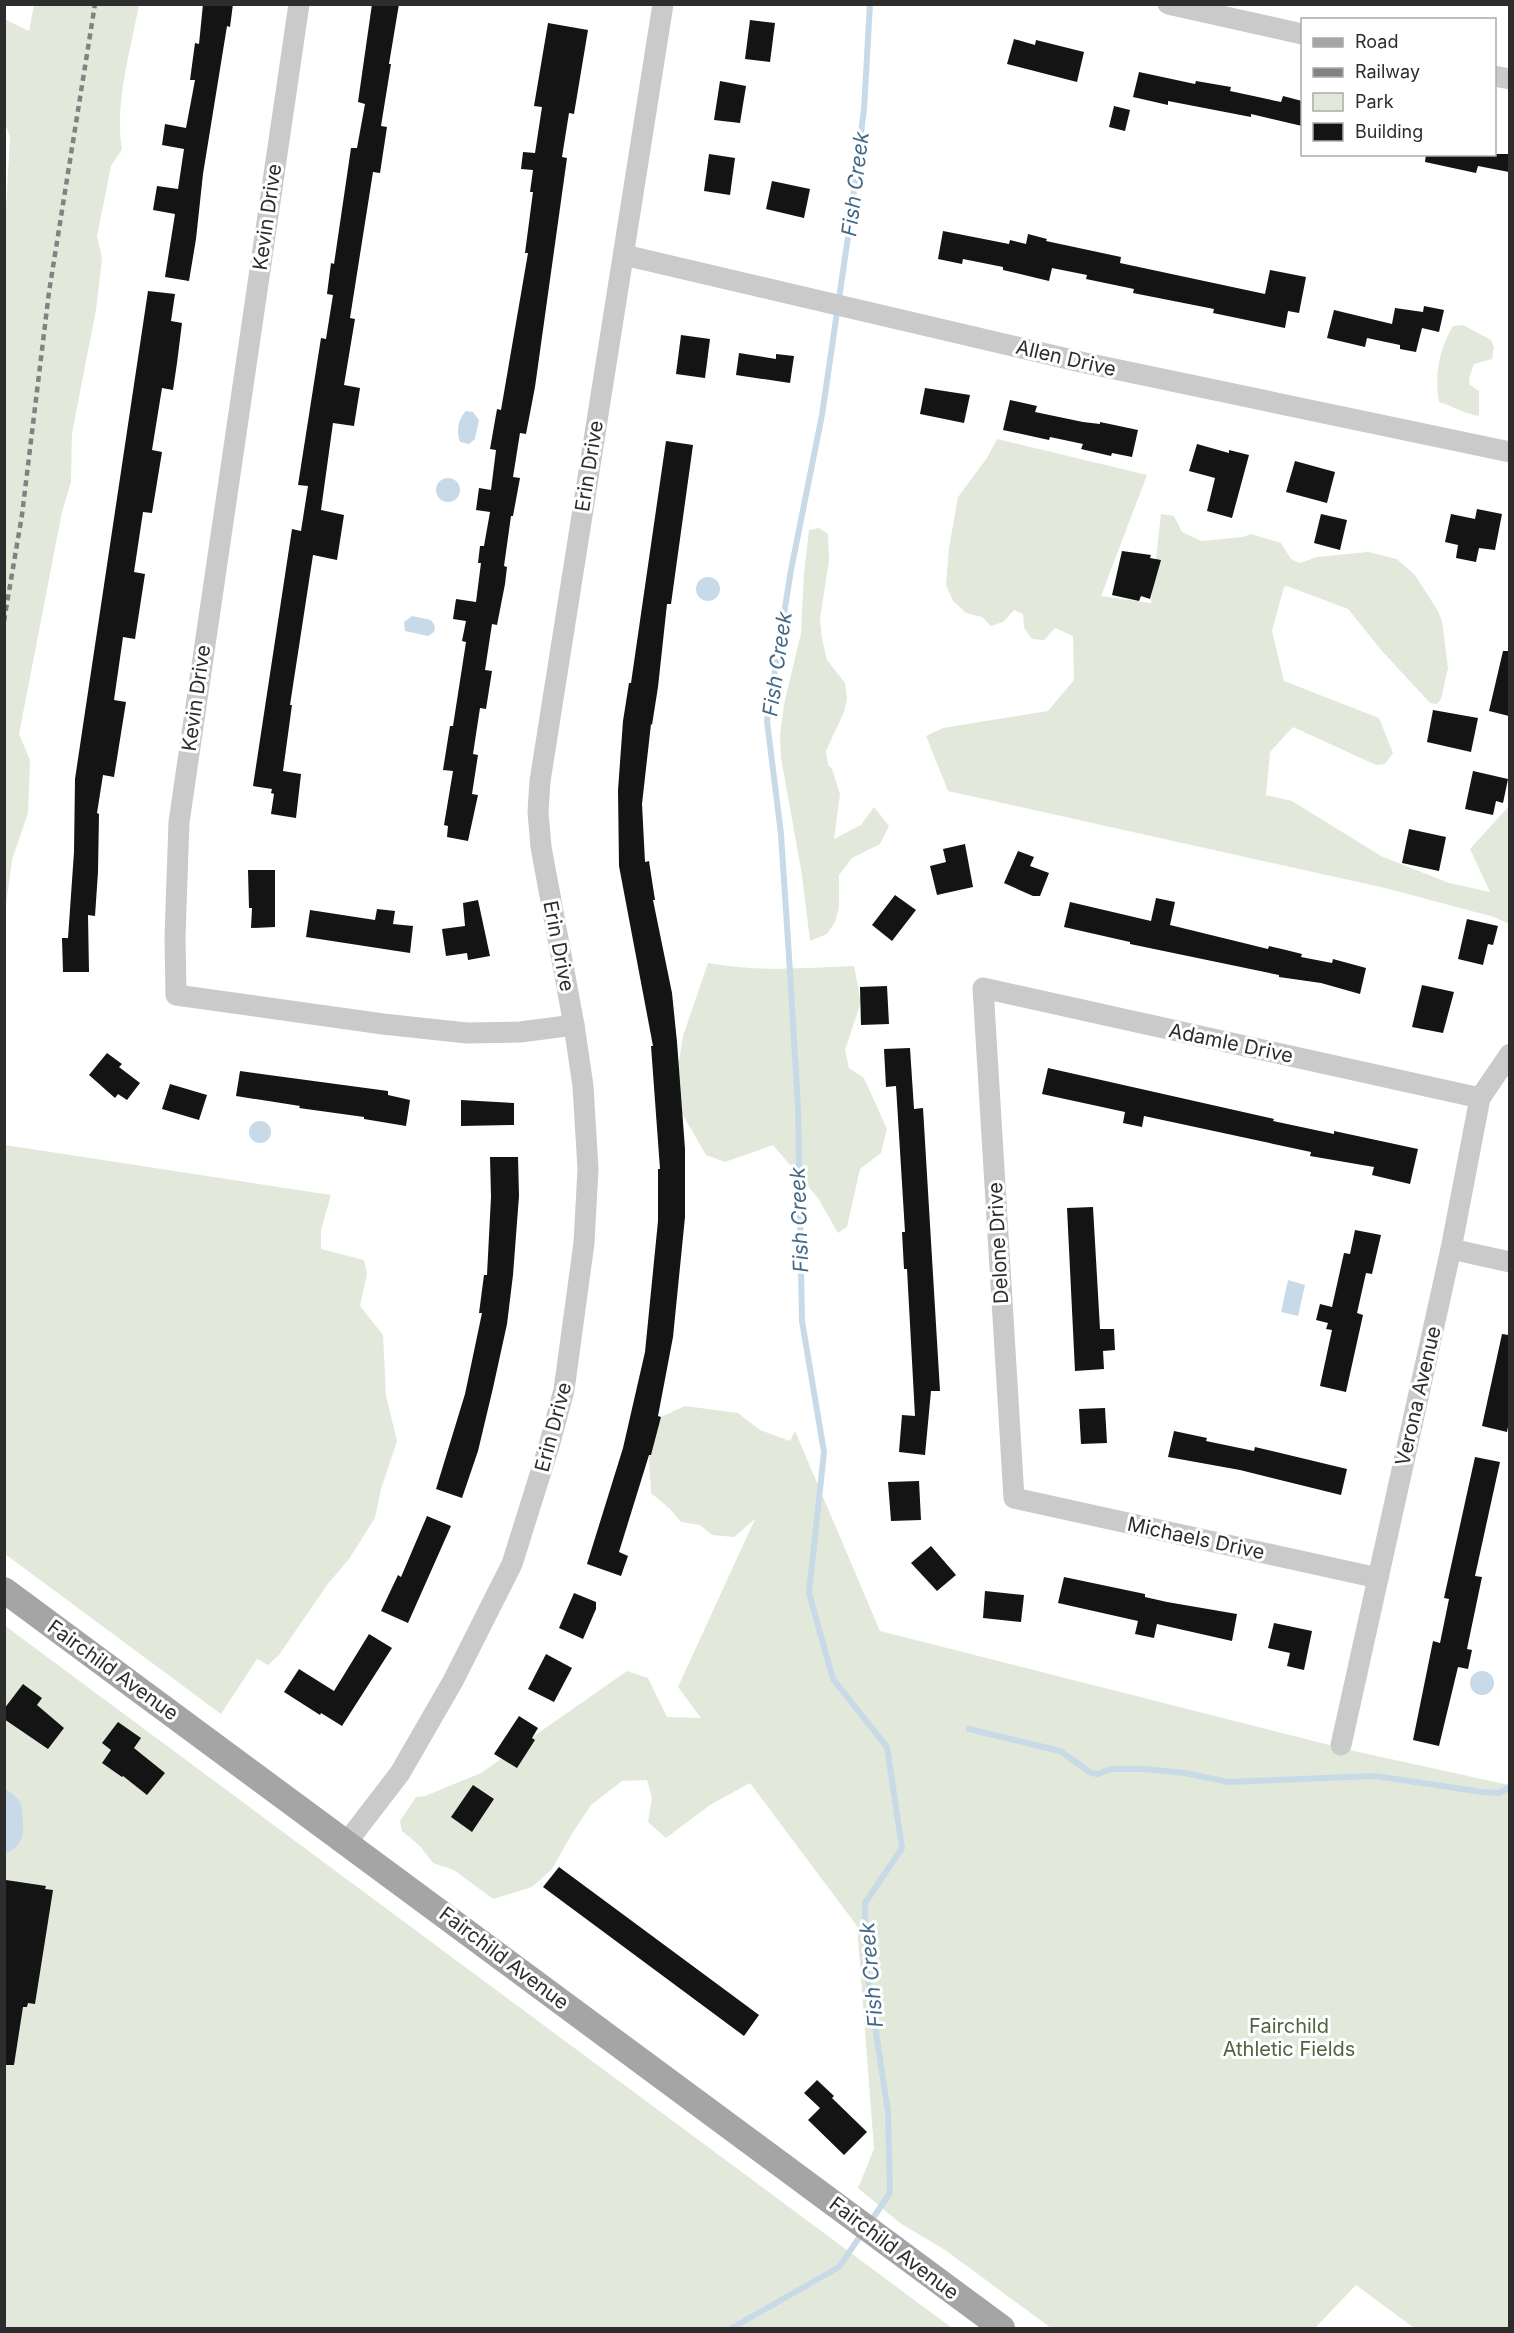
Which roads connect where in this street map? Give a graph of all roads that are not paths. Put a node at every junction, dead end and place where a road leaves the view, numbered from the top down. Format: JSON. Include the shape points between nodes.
{"nodes":[{"id":1,"x":299,"y":4,"type":"edge"},
{"id":2,"x":663,"y":4,"type":"edge"},
{"id":3,"x":1168,"y":4,"type":"edge"},
{"id":4,"x":1301,"y":34,"type":"edge"},
{"id":5,"x":624,"y":255,"type":"junction"},
{"id":6,"x":1509,"y":452,"type":"edge"},
{"id":7,"x":983,"y":988,"type":"joint"},
{"id":8,"x":574,"y":1025,"type":"junction"},
{"id":9,"x":1509,"y":1054,"type":"edge"},
{"id":10,"x":1480,"y":1098,"type":"junction"},
{"id":11,"x":1451,"y":1249,"type":"junction"},
{"id":12,"x":1509,"y":1262,"type":"edge"},
{"id":13,"x":1014,"y":1498,"type":"joint"},
{"id":14,"x":1378,"y":1578,"type":"junction"},
{"id":15,"x":4,"y":1590,"type":"edge"},
{"id":16,"x":1341,"y":1744,"type":"dead end"},
{"id":17,"x":347,"y":1842,"type":"junction"},
{"id":18,"x":1002,"y":2328,"type":"edge"}],
"edges":[{"from":1,"to":8,"type":"street","name":"Kevin Drive","via":[[178,822],[176,995],[467,1033]]},
{"from":2,"to":5,"type":"street","name":"Erin Drive"},
{"from":3,"to":4,"type":"street"},
{"from":5,"to":6,"type":"street","name":"Allen Drive","via":[[1081,362]]},
{"from":5,"to":8,"type":"street","name":"Erin Drive","via":[[546,730],[538,812],[544,869]]},
{"from":7,"to":10,"type":"street","name":"Adamle Drive"},
{"from":7,"to":13,"type":"street","name":"Delone Drive"},
{"from":8,"to":17,"type":"street","name":"Erin Drive","via":[[583,1086],[588,1169],[585,1225],[572,1345],[549,1446],[512,1564],[453,1681],[400,1773]]},
{"from":9,"to":10,"type":"street","name":"Verona Avenue"},
{"from":10,"to":11,"type":"street","name":"Verona Avenue"},
{"from":11,"to":12,"type":"street"},
{"from":11,"to":14,"type":"street","name":"Verona Avenue"},
{"from":13,"to":14,"type":"street","name":"Michaels Drive"},
{"from":14,"to":16,"type":"street","name":"Verona Avenue"},
{"from":15,"to":17,"type":"main road","name":"Fairchild Avenue"},
{"from":17,"to":18,"type":"main road","name":"Fairchild Avenue"}]}
